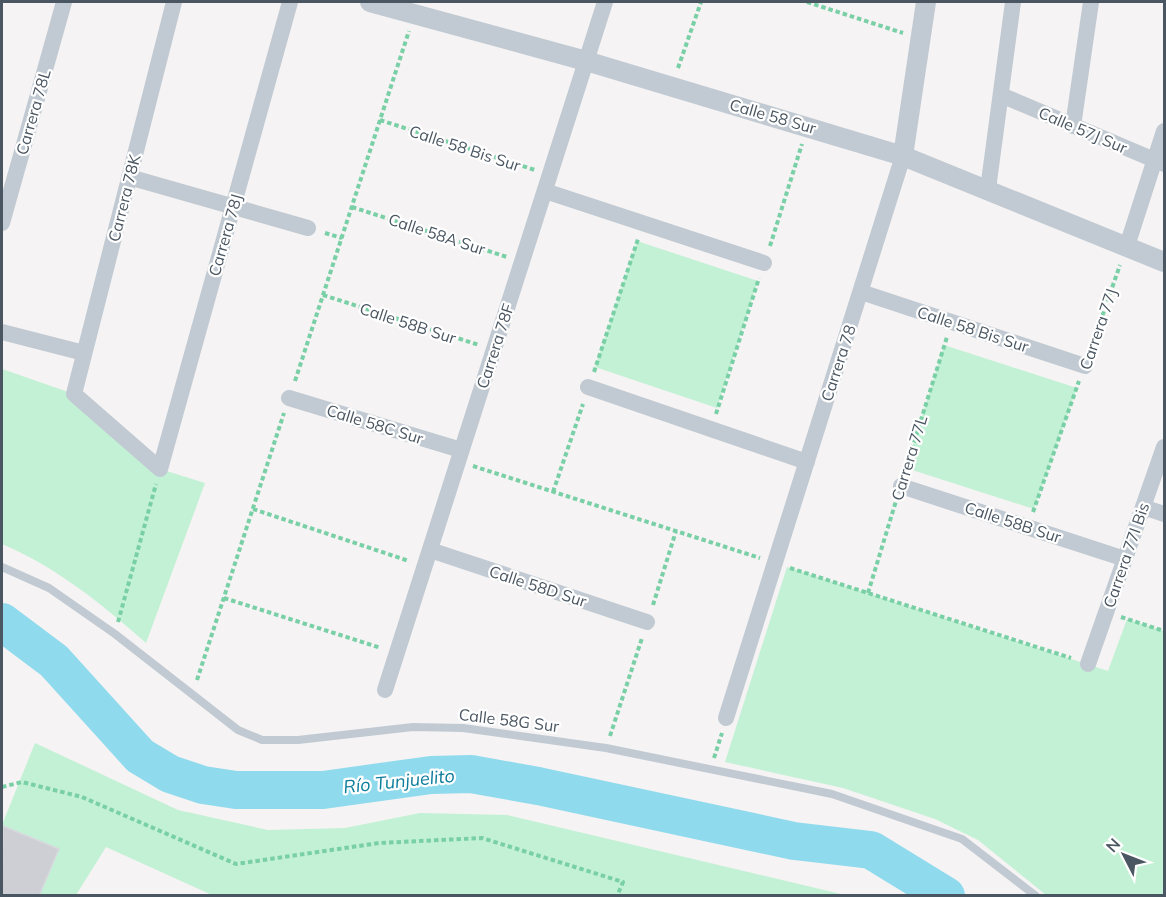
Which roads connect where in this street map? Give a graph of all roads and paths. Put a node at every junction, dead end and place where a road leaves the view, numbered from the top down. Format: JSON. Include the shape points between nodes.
{"nodes":[{"id":1,"x":64,"y":2,"type":"edge"},
{"id":2,"x":174,"y":2,"type":"edge"},
{"id":3,"x":290,"y":2,"type":"edge"},
{"id":4,"x":370,"y":2,"type":"edge"},
{"id":5,"x":605,"y":2,"type":"edge"},
{"id":6,"x":701,"y":2,"type":"edge"},
{"id":7,"x":807,"y":2,"type":"edge"},
{"id":8,"x":926,"y":2,"type":"edge"},
{"id":9,"x":1013,"y":2,"type":"edge"},
{"id":10,"x":1091,"y":2,"type":"edge"},
{"id":11,"x":415,"y":14,"type":"junction"},
{"id":12,"x":921,"y":39,"type":"junction"},
{"id":13,"x":586,"y":61,"type":"junction"},
{"id":14,"x":672,"y":86,"type":"junction"},
{"id":15,"x":1001,"y":95,"type":"junction"},
{"id":16,"x":380,"y":120,"type":"junction"},
{"id":17,"x":1073,"y":126,"type":"junction"},
{"id":18,"x":1164,"y":130,"type":"edge"},
{"id":19,"x":903,"y":156,"type":"junction"},
{"id":20,"x":1160,"y":162,"type":"edge"},
{"id":21,"x":129,"y":177,"type":"junction"},
{"id":22,"x":547,"y":183,"type":"junction"},
{"id":23,"x":988,"y":189,"type":"junction"},
{"id":24,"x":233,"y":207,"type":"junction"},
{"id":25,"x":352,"y":207,"type":"junction"},
{"id":26,"x":2,"y":223,"type":"edge"},
{"id":27,"x":643,"y":223,"type":"junction"},
{"id":28,"x":308,"y":228,"type":"dead end"},
{"id":29,"x":1127,"y":246,"type":"junction"},
{"id":30,"x":522,"y":261,"type":"junction"},
{"id":31,"x":1164,"y":262,"type":"edge"},
{"id":32,"x":764,"y":263,"type":"dead end"},
{"id":33,"x":861,"y":292,"type":"junction"},
{"id":34,"x":323,"y":296,"type":"junction"},
{"id":35,"x":951,"y":322,"type":"junction"},
{"id":36,"x":2,"y":332,"type":"edge"},
{"id":37,"x":494,"y":350,"type":"junction"},
{"id":38,"x":84,"y":353,"type":"junction"},
{"id":39,"x":1085,"y":366,"type":"junction"},
{"id":40,"x":588,"y":387,"type":"junction"},
{"id":41,"x":289,"y":398,"type":"junction"},
{"id":42,"x":1164,"y":447,"type":"edge"},
{"id":43,"x":461,"y":450,"type":"junction"},
{"id":44,"x":807,"y":462,"type":"junction"},
{"id":45,"x":160,"y":469,"type":"junction"},
{"id":46,"x":901,"y":486,"type":"junction"},
{"id":47,"x":553,"y":492,"type":"dead end"},
{"id":48,"x":1143,"y":507,"type":"junction"},
{"id":49,"x":253,"y":509,"type":"junction"},
{"id":50,"x":1164,"y":514,"type":"edge"},
{"id":51,"x":1028,"y":527,"type":"junction"},
{"id":52,"x":430,"y":550,"type":"junction"},
{"id":53,"x":1125,"y":559,"type":"junction"},
{"id":54,"x":424,"y":566,"type":"junction"},
{"id":55,"x":2,"y":567,"type":"edge"},
{"id":56,"x":868,"y":593,"type":"dead end"},
{"id":57,"x":224,"y":598,"type":"junction"},
{"id":58,"x":1106,"y":612,"type":"junction"},
{"id":59,"x":647,"y":622,"type":"dead end"},
{"id":60,"x":1164,"y":631,"type":"edge"},
{"id":61,"x":115,"y":634,"type":"junction"},
{"id":62,"x":397,"y":653,"type":"junction"},
{"id":63,"x":1088,"y":664,"type":"dead end"},
{"id":64,"x":385,"y":690,"type":"dead end"},
{"id":65,"x":192,"y":696,"type":"junction"},
{"id":66,"x":726,"y":718,"type":"joint"},
{"id":67,"x":711,"y":769,"type":"junction"},
{"id":68,"x":2,"y":787,"type":"edge"},
{"id":69,"x":617,"y":896,"type":"edge"},
{"id":70,"x":1036,"y":896,"type":"edge"}],
"edges":[{"from":1,"to":26,"type":"street","name":"Carrera 78L"},
{"from":2,"to":21,"type":"street","name":"Carrera 78K"},
{"from":3,"to":24,"type":"street","name":"Carrera 78J"},
{"from":4,"to":11,"type":"street","name":"Calle 58 Sur"},
{"from":5,"to":13,"type":"street","name":"Carrera 78F"},
{"from":6,"to":14,"type":"path"},
{"from":7,"to":12,"type":"path"},
{"from":8,"to":12,"type":"street","name":"Carrera 78"},
{"from":9,"to":15,"type":"street"},
{"from":10,"to":17,"type":"street"},
{"from":11,"to":13,"type":"street","name":"Calle 58 Sur"},
{"from":11,"to":16,"type":"path"},
{"from":12,"to":19,"type":"street","name":"Carrera 78"},
{"from":13,"to":14,"type":"street","name":"Calle 58 Sur"},
{"from":13,"to":22,"type":"street","name":"Carrera 78F"},
{"from":14,"to":19,"type":"street","name":"Calle 58 Sur"},
{"from":15,"to":17,"type":"street","name":"Calle 57J Sur"},
{"from":15,"to":23,"type":"street"},
{"from":16,"to":22,"type":"path","name":"Calle 58 Bis Sur"},
{"from":16,"to":25,"type":"path"},
{"from":17,"to":20,"type":"street","name":"Calle 57J Sur"},
{"from":18,"to":20,"type":"street"},
{"from":19,"to":23,"type":"street","name":"Calle 58 Sur"},
{"from":19,"to":33,"type":"street","name":"Carrera 78"},
{"from":20,"to":29,"type":"street"},
{"from":21,"to":24,"type":"street"},
{"from":21,"to":38,"type":"street","name":"Carrera 78K"},
{"from":22,"to":27,"type":"street"},
{"from":22,"to":30,"type":"street","name":"Carrera 78F"},
{"from":23,"to":29,"type":"street","name":"Calle 58 Sur"},
{"from":24,"to":28,"type":"street"},
{"from":24,"to":45,"type":"street","name":"Carrera 78J"},
{"from":25,"to":30,"type":"path","name":"Calle 58A Sur"},
{"from":25,"to":34,"type":"path"},
{"from":27,"to":32,"type":"street"},
{"from":27,"to":40,"type":"path"},
{"from":29,"to":31,"type":"street","name":"Calle 58 Sur"},
{"from":29,"to":39,"type":"path","name":"Carrera 77J"},
{"from":30,"to":37,"type":"street","name":"Carrera 78F"},
{"from":33,"to":35,"type":"street","name":"Calle 58 Bis Sur"},
{"from":33,"to":44,"type":"street","name":"Carrera 78"},
{"from":34,"to":37,"type":"path","name":"Calle 58B Sur"},
{"from":34,"to":41,"type":"path"},
{"from":35,"to":39,"type":"street","name":"Calle 58 Bis Sur"},
{"from":35,"to":46,"type":"path","name":"Carrera 77L"},
{"from":36,"to":38,"type":"street"},
{"from":37,"to":43,"type":"street","name":"Carrera 78F"},
{"from":38,"to":45,"type":"street","name":"Carrera 78K","via":[[74,394]]},
{"from":39,"to":51,"type":"path","name":"Carrera 77J"},
{"from":40,"to":44,"type":"street"},
{"from":40,"to":47,"type":"path"},
{"from":41,"to":43,"type":"street","name":"Calle 58C Sur"},
{"from":41,"to":49,"type":"path"},
{"from":42,"to":48,"type":"street","name":"Carrera 77I Bis"},
{"from":43,"to":52,"type":"street","name":"Carrera 78F"},
{"from":44,"to":66,"type":"street","name":"Carrera 78"},
{"from":45,"to":61,"type":"path"},
{"from":46,"to":51,"type":"street","name":"Calle 58B Sur"},
{"from":46,"to":56,"type":"path","name":"Carrera 77L"},
{"from":48,"to":50,"type":"street"},
{"from":48,"to":53,"type":"street","name":"Carrera 77I Bis"},
{"from":49,"to":54,"type":"path"},
{"from":49,"to":57,"type":"path"},
{"from":51,"to":53,"type":"street","name":"Calle 58B Sur"},
{"from":52,"to":54,"type":"street","name":"Carrera 78F"},
{"from":52,"to":59,"type":"street","name":"Calle 58D Sur"},
{"from":53,"to":58,"type":"street","name":"Carrera 77I Bis"},
{"from":54,"to":62,"type":"street","name":"Carrera 78F"},
{"from":55,"to":61,"type":"lane","name":"Calle 58G Sur","via":[[49,588]]},
{"from":57,"to":62,"type":"path"},
{"from":57,"to":65,"type":"path"},
{"from":58,"to":60,"type":"path"},
{"from":58,"to":63,"type":"street","name":"Carrera 77I Bis"},
{"from":61,"to":65,"type":"lane","name":"Calle 58G Sur"},
{"from":62,"to":64,"type":"street","name":"Carrera 78F"},
{"from":65,"to":67,"type":"lane","name":"Calle 58G Sur","via":[[238,730],[262,740],[298,740],[413,727],[463,728],[606,748]]},
{"from":66,"to":67,"type":"path"},
{"from":67,"to":70,"type":"lane","name":"Calle 58G Sur","via":[[832,794],[962,839]]},
{"from":68,"to":69,"type":"path","via":[[22,782],[82,797],[236,864],[379,843],[482,838],[623,882]]}]}
